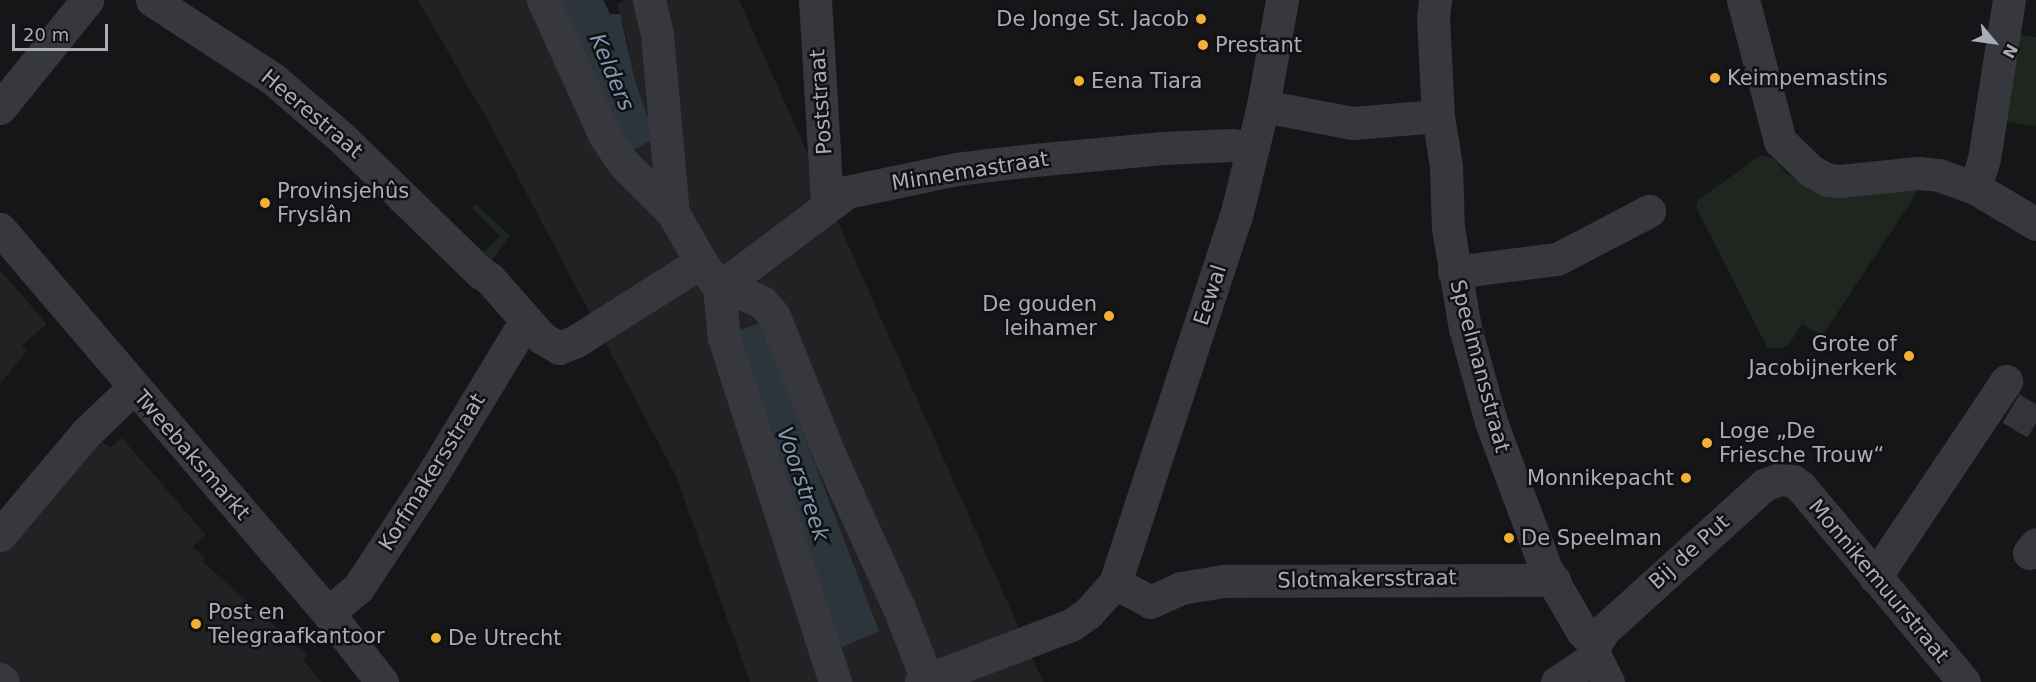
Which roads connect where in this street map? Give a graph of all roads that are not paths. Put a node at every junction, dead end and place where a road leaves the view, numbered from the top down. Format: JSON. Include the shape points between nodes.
{"nodes":[{"id":1,"x":87,"y":0,"type":"edge"},
{"id":2,"x":152,"y":0,"type":"edge"},
{"id":3,"x":543,"y":0,"type":"edge"},
{"id":4,"x":649,"y":0,"type":"edge"},
{"id":5,"x":815,"y":0,"type":"edge"},
{"id":6,"x":1282,"y":0,"type":"edge"},
{"id":7,"x":1435,"y":0,"type":"edge"},
{"id":8,"x":1743,"y":0,"type":"edge"},
{"id":9,"x":2008,"y":11,"type":"edge"},
{"id":10,"x":1263,"y":106,"type":"junction"},
{"id":11,"x":0,"y":108,"type":"edge"},
{"id":12,"x":1438,"y":116,"type":"junction"},
{"id":13,"x":1253,"y":148,"type":"junction"},
{"id":14,"x":1975,"y":188,"type":"junction"},
{"id":15,"x":827,"y":204,"type":"junction"},
{"id":16,"x":1649,"y":211,"type":"dead end"},
{"id":17,"x":673,"y":213,"type":"junction"},
{"id":18,"x":2036,"y":224,"type":"edge"},
{"id":19,"x":0,"y":230,"type":"edge"},
{"id":20,"x":1454,"y":272,"type":"junction"},
{"id":21,"x":710,"y":275,"type":"junction"},
{"id":22,"x":525,"y":322,"type":"junction"},
{"id":23,"x":134,"y":387,"type":"junction"},
{"id":24,"x":2004,"y":396,"type":"dead end"},
{"id":25,"x":1793,"y":481,"type":"joint"},
{"id":26,"x":0,"y":535,"type":"edge"},
{"id":27,"x":1875,"y":577,"type":"junction"},
{"id":28,"x":1554,"y":580,"type":"junction"},
{"id":29,"x":1115,"y":583,"type":"junction"},
{"id":30,"x":328,"y":613,"type":"junction"},
{"id":31,"x":1600,"y":661,"type":"edge"},
{"id":32,"x":0,"y":679,"type":"edge"},
{"id":33,"x":925,"y":681,"type":"edge"},
{"id":34,"x":3,"y":682,"type":"edge"},
{"id":35,"x":382,"y":682,"type":"edge"},
{"id":36,"x":835,"y":682,"type":"edge"},
{"id":37,"x":1557,"y":682,"type":"edge"},
{"id":38,"x":1964,"y":682,"type":"edge"}],
"edges":[{"from":1,"to":11,"type":"street"},
{"from":2,"to":22,"type":"street","name":"Heerestraat","via":[[273,79],[335,132],[489,278],[512,301]]},
{"from":3,"to":17,"type":"street","via":[[605,136],[623,163]]},
{"from":4,"to":17,"type":"street","via":[[657,35]]},
{"from":5,"to":15,"type":"street","name":"Poststraat"},
{"from":6,"to":10,"type":"street","name":"Eewal"},
{"from":7,"to":12,"type":"street","name":"Speelmansstraat"},
{"from":8,"to":14,"type":"street","via":[[1780,141],[1811,171],[1828,180],[1854,181],[1918,173],[1939,175]]},
{"from":9,"to":14,"type":"street","via":[[1984,159]]},
{"from":10,"to":12,"type":"street","via":[[1352,123]]},
{"from":10,"to":13,"type":"street","name":"Eewal"},
{"from":12,"to":20,"type":"street","name":"Speelmansstraat"},
{"from":13,"to":15,"type":"street","name":"Minnemastraat","via":[[1164,148],[1023,160],[846,192]]},
{"from":13,"to":29,"type":"street","name":"Eewal","via":[[1236,216]]},
{"from":14,"to":18,"type":"street"},
{"from":15,"to":21,"type":"street","name":"Minnemastraat"},
{"from":16,"to":20,"type":"street","via":[[1557,259]]},
{"from":17,"to":21,"type":"street"},
{"from":19,"to":23,"type":"street","name":"Tweebaksmarkt"},
{"from":20,"to":28,"type":"street","name":"Speelmansstraat","via":[[1491,422],[1546,569]]},
{"from":21,"to":22,"type":"street","name":"Heerestraat","via":[[559,348]]},
{"from":21,"to":33,"type":"street","via":[[756,299],[774,316],[830,456],[906,626]]},
{"from":21,"to":36,"type":"street","via":[[724,338]]},
{"from":22,"to":30,"type":"street","name":"Korfmakersstraat","via":[[358,588]]},
{"from":23,"to":26,"type":"street","via":[[92,427]]},
{"from":23,"to":30,"type":"street","name":"Tweebaksmarkt"},
{"from":24,"to":27,"type":"street"},
{"from":25,"to":27,"type":"street","name":"Monnikemuurstraat"},
{"from":25,"to":31,"type":"street","name":"Bij de Put","via":[[1780,479],[1764,485],[1612,622]]},
{"from":27,"to":38,"type":"street","name":"Monnikemuurstraat"},
{"from":28,"to":29,"type":"street","name":"Slotmakersstraat","via":[[1223,581],[1181,588],[1150,602]]},
{"from":28,"to":31,"type":"street"},
{"from":29,"to":33,"type":"street","via":[[1096,606],[1071,625]]},
{"from":30,"to":35,"type":"street","name":"Tweebaksmarkt"},
{"from":31,"to":37,"type":"street","name":"Bij de Put"},
{"from":32,"to":34,"type":"street"}]}
